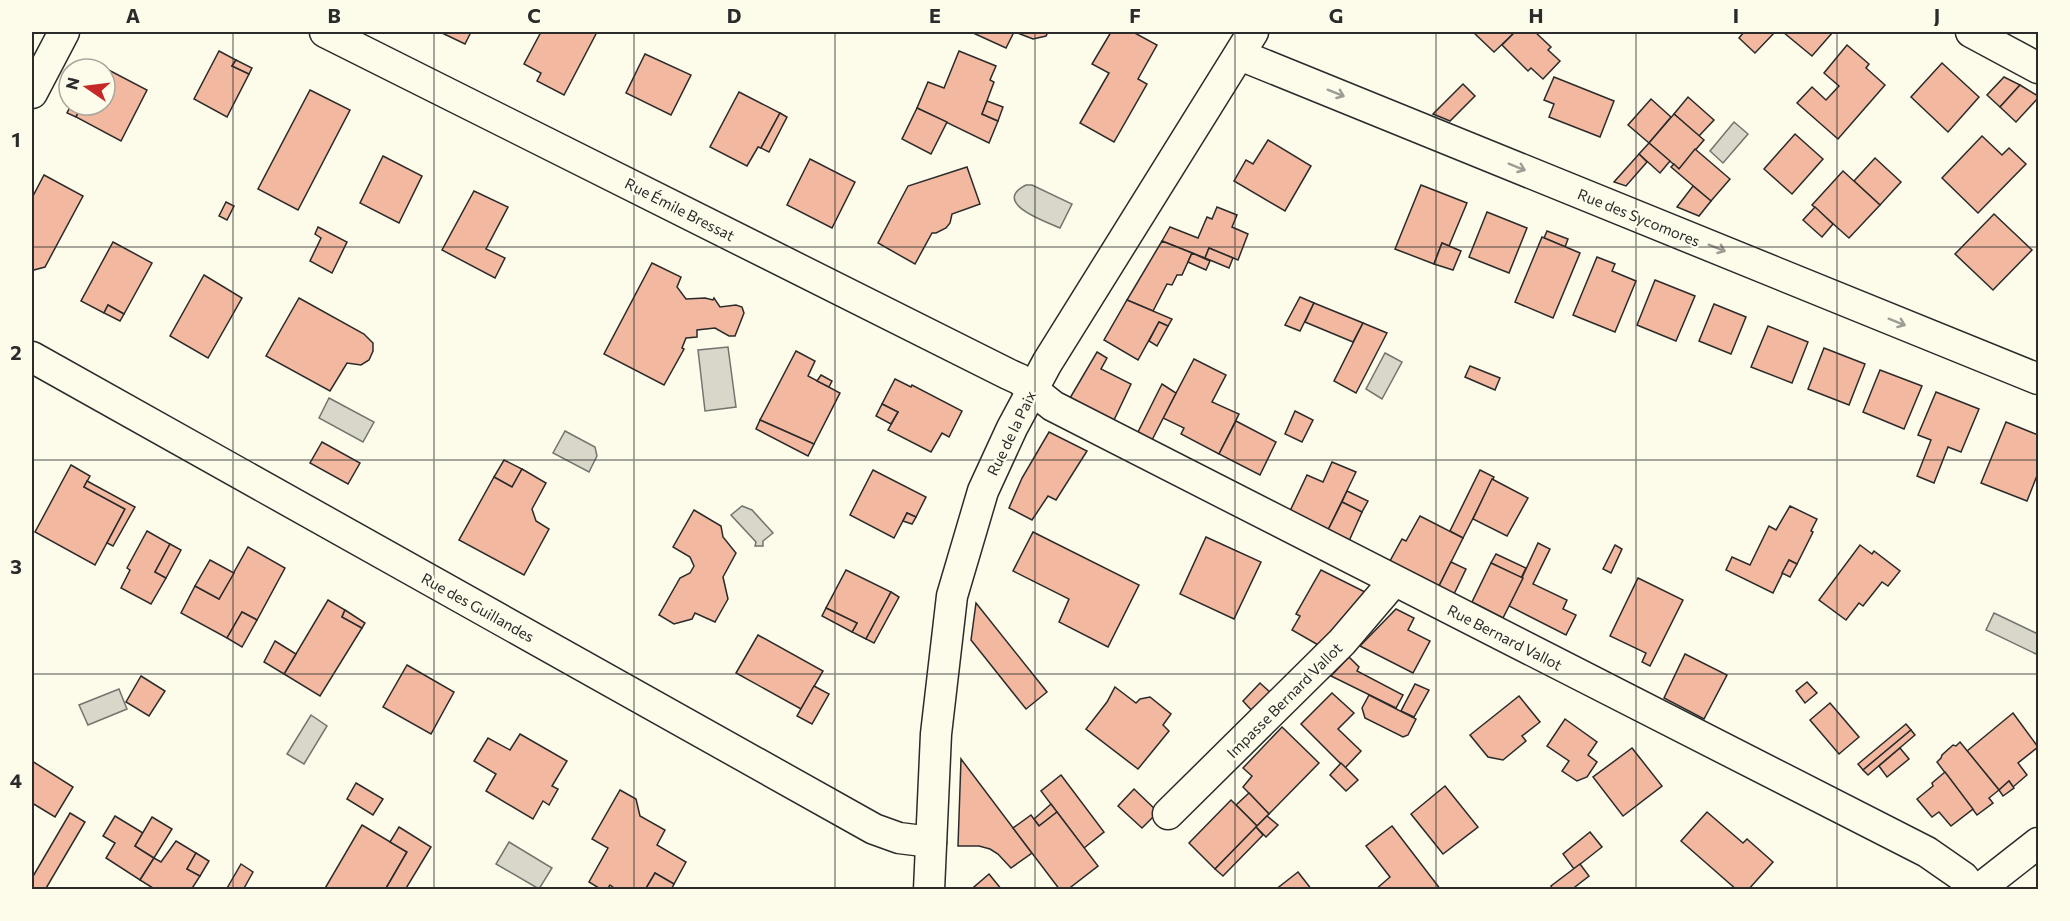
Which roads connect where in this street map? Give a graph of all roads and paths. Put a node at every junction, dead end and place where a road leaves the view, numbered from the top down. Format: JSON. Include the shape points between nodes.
{"nodes":[{"id":1,"x":64,"y":32,"type":"edge"},
{"id":2,"x":325,"y":32,"type":"edge"},
{"id":3,"x":1971,"y":32,"type":"edge"},
{"id":4,"x":1246,"y":43,"type":"edge"},
{"id":5,"x":2038,"y":68,"type":"edge"},
{"id":6,"x":32,"y":93,"type":"edge"},
{"id":7,"x":32,"y":357,"type":"edge"},
{"id":8,"x":2038,"y":379,"type":"edge"},
{"id":9,"x":1032,"y":390,"type":"junction"},
{"id":10,"x":1394,"y":581,"type":"junction"},
{"id":11,"x":1168,"y":814,"type":"dead end"},
{"id":12,"x":931,"y":842,"type":"junction"},
{"id":13,"x":2038,"y":843,"type":"edge"},
{"id":14,"x":929,"y":890,"type":"edge"},
{"id":15,"x":1976,"y":890,"type":"edge"}],
"edges":[{"from":1,"to":6,"type":"street"},
{"from":2,"to":9,"type":"street","name":"Rue Émile Bressat","via":[[1014,376]]},
{"from":3,"to":5,"type":"street"},
{"from":4,"to":8,"type":"street","name":"Rue des Sycomores","one_way":true},
{"from":4,"to":9,"type":"street","name":"Rue de la Paix"},
{"from":7,"to":12,"type":"street","name":"Rue des Guillandes","via":[[874,829]]},
{"from":9,"to":10,"type":"street","name":"Rue Bernard Vallot","via":[[1053,406]]},
{"from":9,"to":12,"type":"street","name":"Rue de la Paix","via":[[983,491],[952,596],[936,734]]},
{"from":10,"to":11,"type":"street","name":"Impasse Bernard Vallot","via":[[1342,642]]},
{"from":10,"to":15,"type":"street","name":"Rue Bernard Vallot","via":[[1927,852]]},
{"from":12,"to":14,"type":"street","name":"Rue de la Paix"},
{"from":13,"to":15,"type":"street"}]}
